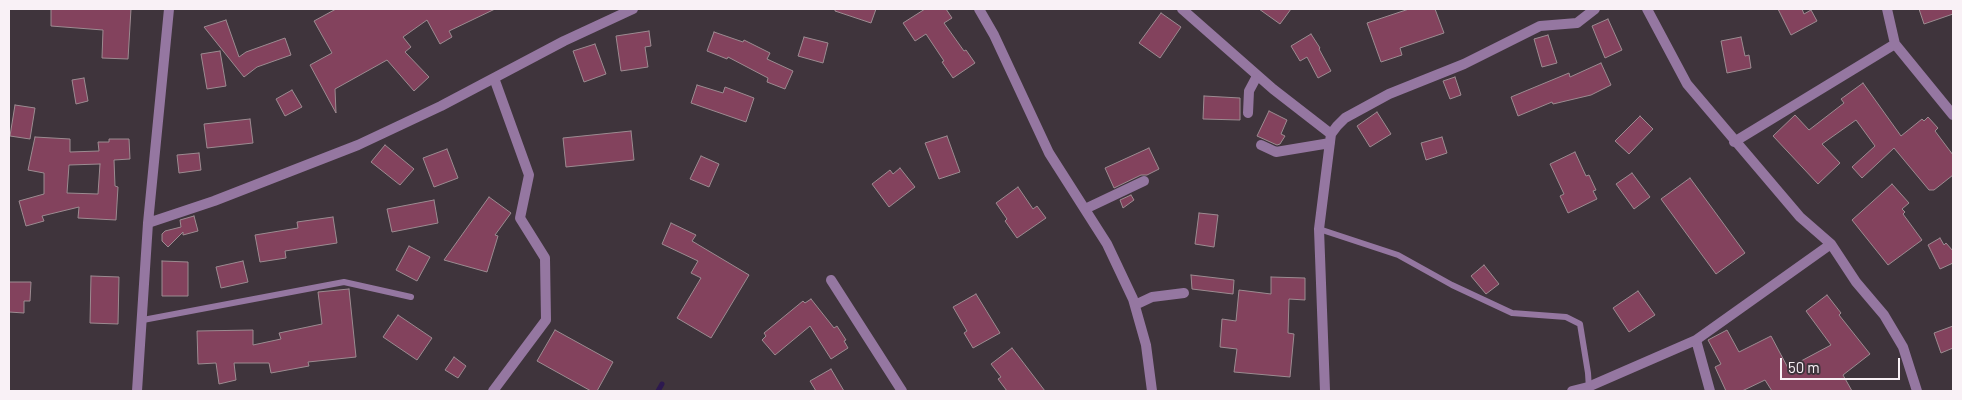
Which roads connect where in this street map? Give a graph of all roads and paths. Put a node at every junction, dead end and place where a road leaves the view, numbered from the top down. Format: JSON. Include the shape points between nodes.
{"nodes":[{"id":1,"x":634,"y":9,"type":"edge"},
{"id":2,"x":979,"y":9,"type":"edge"},
{"id":3,"x":1182,"y":9,"type":"edge"},
{"id":4,"x":1595,"y":9,"type":"edge"},
{"id":5,"x":1647,"y":9,"type":"edge"},
{"id":6,"x":1887,"y":9,"type":"edge"},
{"id":7,"x":171,"y":10,"type":"edge"},
{"id":8,"x":1895,"y":44,"type":"junction"},
{"id":9,"x":1257,"y":76,"type":"junction"},
{"id":10,"x":494,"y":78,"type":"junction"},
{"id":11,"x":1248,"y":113,"type":"dead end"},
{"id":12,"x":1953,"y":113,"type":"edge"},
{"id":13,"x":1331,"y":139,"type":"junction"},
{"id":14,"x":1734,"y":142,"type":"junction"},
{"id":15,"x":1261,"y":145,"type":"dead end"},
{"id":16,"x":1144,"y":181,"type":"dead end"},
{"id":17,"x":1085,"y":209,"type":"junction"},
{"id":18,"x":148,"y":223,"type":"junction"},
{"id":19,"x":1319,"y":229,"type":"junction"},
{"id":20,"x":1831,"y":244,"type":"junction"},
{"id":21,"x":831,"y":280,"type":"dead end"},
{"id":22,"x":1184,"y":294,"type":"dead end"},
{"id":23,"x":411,"y":298,"type":"dead end"},
{"id":24,"x":1135,"y":306,"type":"junction"},
{"id":25,"x":143,"y":320,"type":"junction"},
{"id":26,"x":1696,"y":340,"type":"junction"},
{"id":27,"x":1589,"y":389,"type":"edge"},
{"id":28,"x":137,"y":391,"type":"edge"},
{"id":29,"x":493,"y":391,"type":"edge"},
{"id":30,"x":902,"y":391,"type":"edge"},
{"id":31,"x":1152,"y":391,"type":"edge"},
{"id":32,"x":1325,"y":391,"type":"edge"},
{"id":33,"x":1572,"y":391,"type":"edge"},
{"id":34,"x":1710,"y":391,"type":"edge"},
{"id":35,"x":1917,"y":391,"type":"edge"}],
"edges":[{"from":1,"to":10,"type":"street"},
{"from":2,"to":17,"type":"street","via":[[1050,153]]},
{"from":3,"to":9,"type":"street"},
{"from":4,"to":13,"type":"street","via":[[1576,23],[1540,26],[1464,64],[1389,94],[1345,118]]},
{"from":5,"to":14,"type":"street","via":[[1687,84]]},
{"from":6,"to":8,"type":"street"},
{"from":7,"to":18,"type":"street"},
{"from":8,"to":12,"type":"street"},
{"from":8,"to":14,"type":"street"},
{"from":9,"to":11,"type":"street","via":[[1249,91]]},
{"from":9,"to":13,"type":"street"},
{"from":10,"to":18,"type":"street","via":[[358,145]]},
{"from":10,"to":29,"type":"street","via":[[529,175],[520,218],[545,258],[546,320]]},
{"from":13,"to":15,"type":"street","via":[[1284,152]]},
{"from":13,"to":19,"type":"street"},
{"from":14,"to":20,"type":"street","via":[[1800,217]]},
{"from":16,"to":17,"type":"street"},
{"from":17,"to":24,"type":"street","via":[[1107,244]]},
{"from":18,"to":25,"type":"street"},
{"from":19,"to":27,"type":"lane","via":[[1398,255],[1512,313],[1566,317],[1580,324]]},
{"from":19,"to":32,"type":"street"},
{"from":20,"to":26,"type":"street"},
{"from":20,"to":35,"type":"street","via":[[1856,282],[1884,315],[1903,347]]},
{"from":21,"to":30,"type":"street"},
{"from":22,"to":24,"type":"street","via":[[1152,296]]},
{"from":23,"to":25,"type":"lane","via":[[344,282]]},
{"from":24,"to":31,"type":"street","via":[[1146,345]]},
{"from":25,"to":28,"type":"street"},
{"from":26,"to":27,"type":"street"},
{"from":26,"to":34,"type":"street"},
{"from":27,"to":33,"type":"street"}]}
